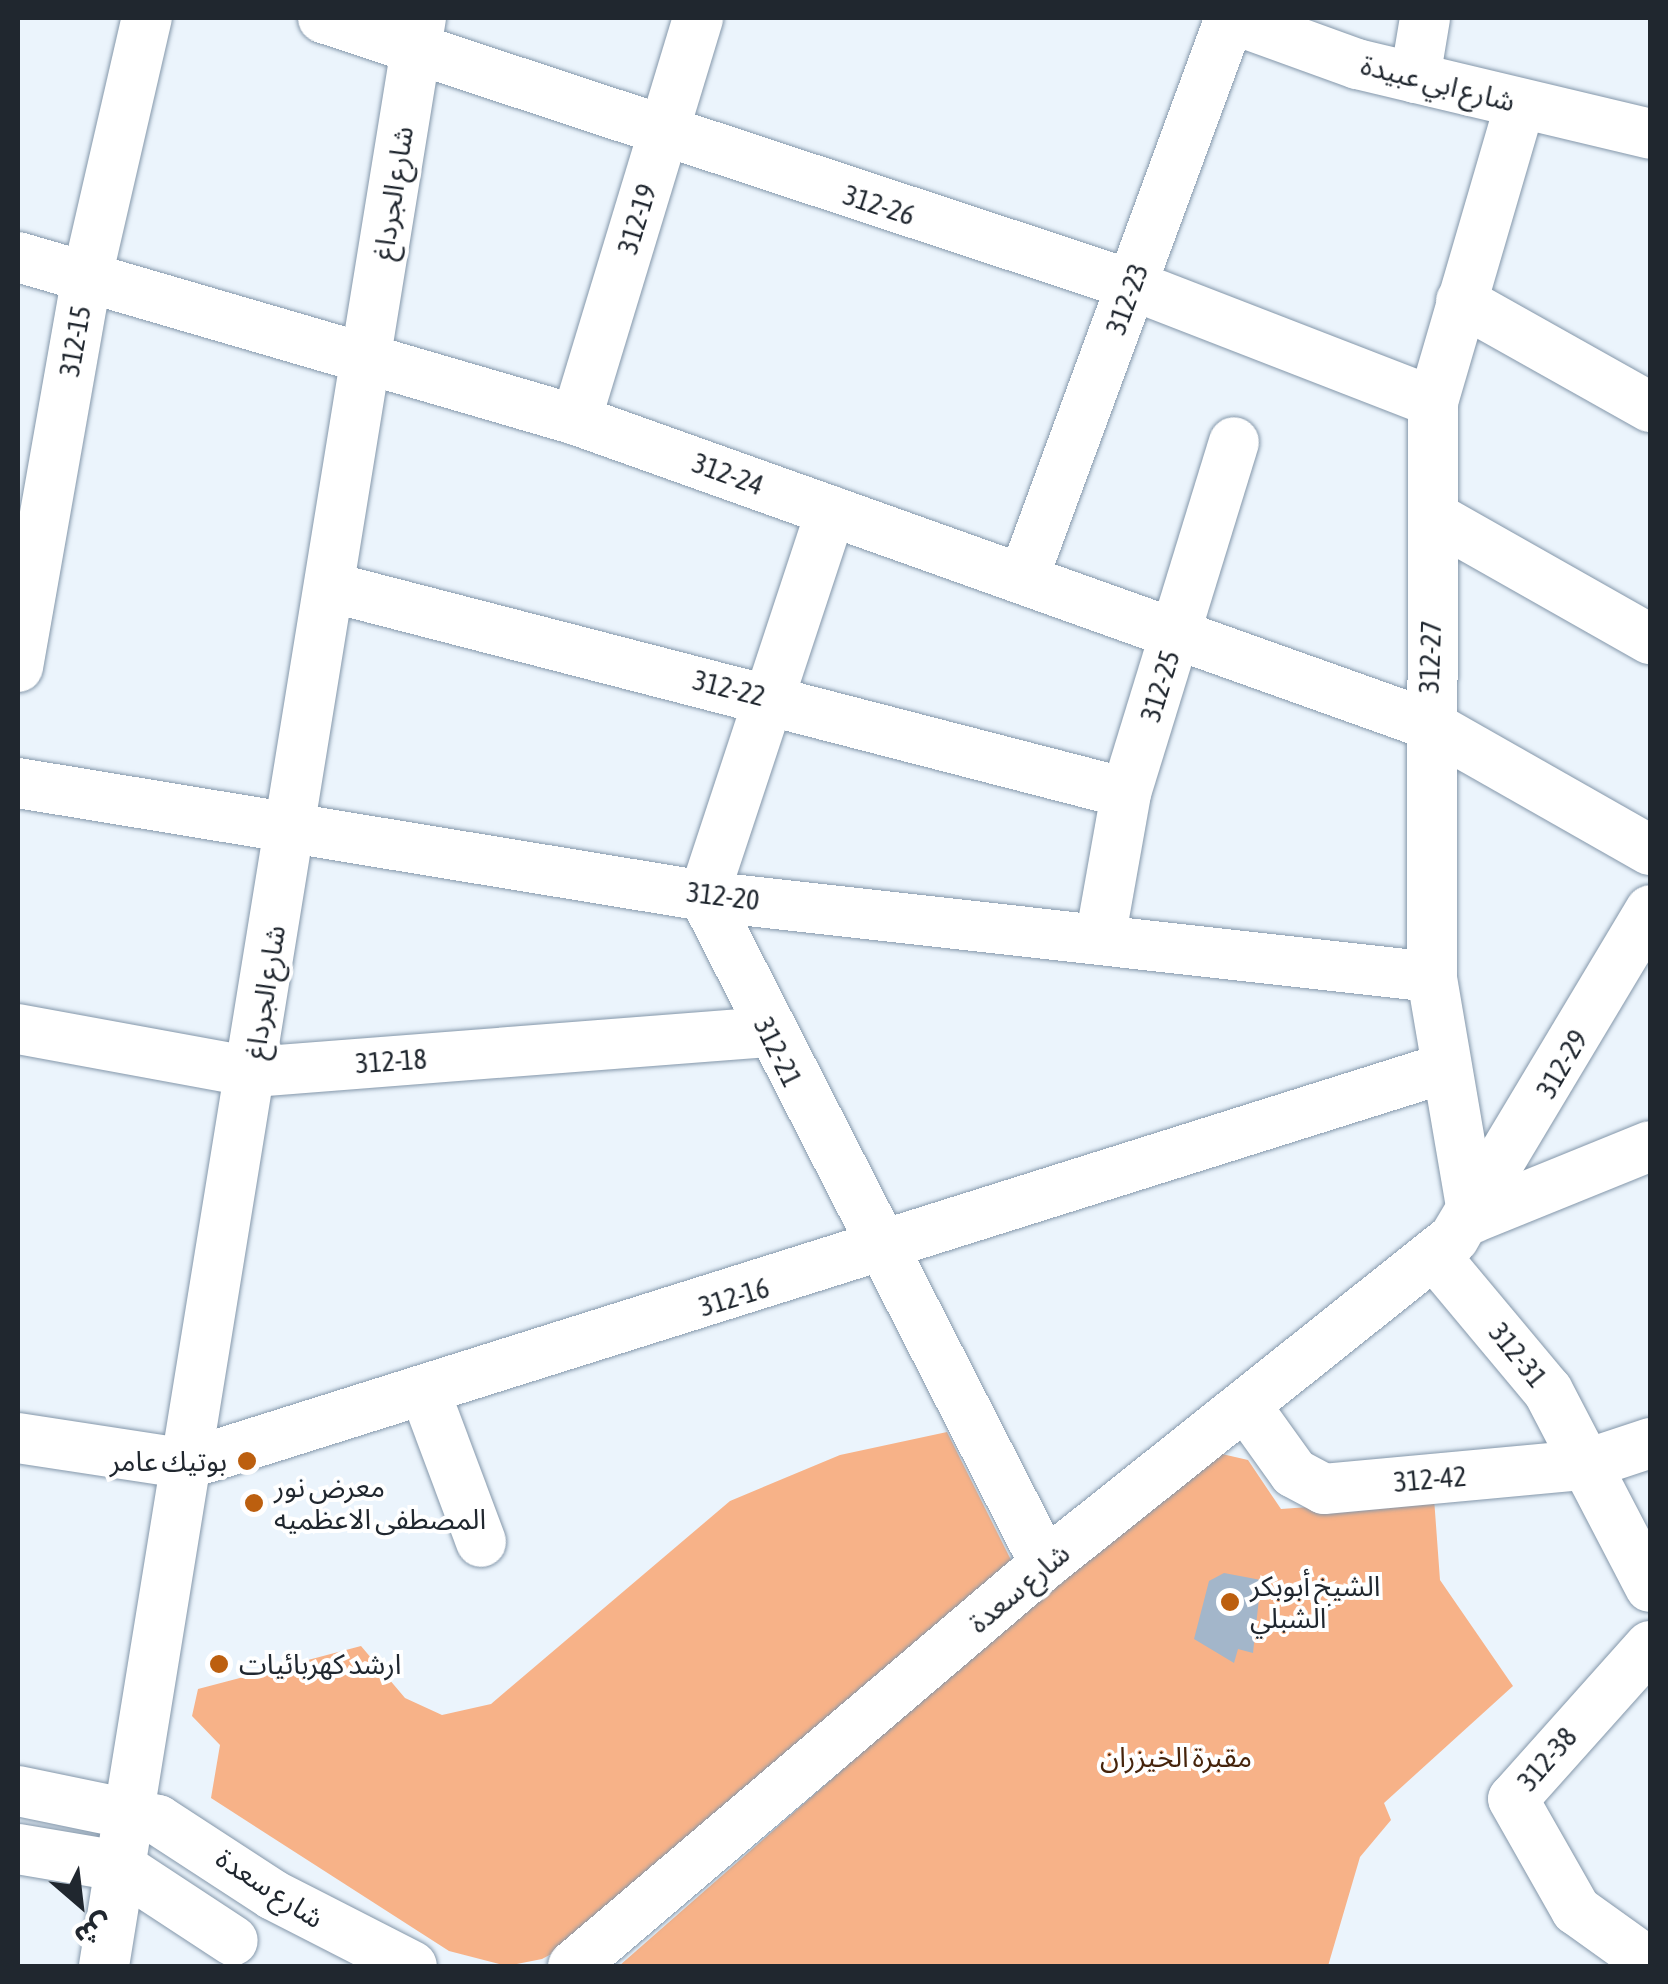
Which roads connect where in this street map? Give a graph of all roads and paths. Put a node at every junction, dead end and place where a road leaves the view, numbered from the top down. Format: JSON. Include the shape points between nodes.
{"nodes":[{"id":1,"x":147,"y":18,"type":"edge"},
{"id":2,"x":323,"y":18,"type":"edge"},
{"id":3,"x":698,"y":18,"type":"edge"},
{"id":4,"x":1230,"y":18,"type":"edge"},
{"id":5,"x":1425,"y":18,"type":"edge"},
{"id":6,"x":418,"y":32,"type":"edge"},
{"id":7,"x":1415,"y":78,"type":"junction"},
{"id":8,"x":1520,"y":104,"type":"junction"},
{"id":9,"x":1650,"y":134,"type":"edge"},
{"id":10,"x":663,"y":136,"type":"junction"},
{"id":11,"x":18,"y":256,"type":"edge"},
{"id":12,"x":87,"y":277,"type":"junction"},
{"id":13,"x":1132,"y":285,"type":"junction"},
{"id":14,"x":1461,"y":301,"type":"junction"},
{"id":15,"x":366,"y":359,"type":"junction"},
{"id":16,"x":1433,"y":402,"type":"junction"},
{"id":17,"x":1650,"y":406,"type":"edge"},
{"id":18,"x":576,"y":420,"type":"junction"},
{"id":19,"x":1234,"y":442,"type":"dead end"},
{"id":20,"x":831,"y":511,"type":"junction"},
{"id":21,"x":1436,"y":518,"type":"junction"},
{"id":22,"x":1023,"y":580,"type":"junction"},
{"id":23,"x":330,"y":587,"type":"junction"},
{"id":24,"x":1176,"y":634,"type":"junction"},
{"id":25,"x":1650,"y":639,"type":"edge"},
{"id":26,"x":18,"y":667,"type":"edge"},
{"id":27,"x":771,"y":698,"type":"junction"},
{"id":28,"x":1428,"y":724,"type":"junction"},
{"id":29,"x":18,"y":783,"type":"edge"},
{"id":30,"x":1126,"y":793,"type":"junction"},
{"id":31,"x":292,"y":824,"type":"junction"},
{"id":32,"x":1650,"y":850,"type":"edge"},
{"id":33,"x":704,"y":896,"type":"junction"},
{"id":34,"x":1650,"y":910,"type":"edge"},
{"id":35,"x":1101,"y":934,"type":"junction"},
{"id":36,"x":1432,"y":976,"type":"junction"},
{"id":37,"x":18,"y":1029,"type":"edge"},
{"id":38,"x":767,"y":1032,"type":"junction"},
{"id":39,"x":1442,"y":1069,"type":"junction"},
{"id":40,"x":253,"y":1072,"type":"junction"},
{"id":41,"x":1650,"y":1146,"type":"edge"},
{"id":42,"x":1473,"y":1218,"type":"junction"},
{"id":43,"x":879,"y":1252,"type":"junction"},
{"id":44,"x":1435,"y":1256,"type":"junction"},
{"id":45,"x":425,"y":1392,"type":"junction"},
{"id":46,"x":1246,"y":1406,"type":"junction"},
{"id":47,"x":18,"y":1438,"type":"edge"},
{"id":48,"x":1650,"y":1443,"type":"edge"},
{"id":49,"x":187,"y":1464,"type":"junction"},
{"id":50,"x":1584,"y":1465,"type":"junction"},
{"id":51,"x":481,"y":1542,"type":"dead end"},
{"id":52,"x":1045,"y":1564,"type":"junction"},
{"id":53,"x":1650,"y":1587,"type":"edge"},
{"id":54,"x":1650,"y":1646,"type":"edge"},
{"id":55,"x":18,"y":1790,"type":"edge"},
{"id":56,"x":128,"y":1810,"type":"junction"},
{"id":57,"x":18,"y":1849,"type":"edge"},
{"id":58,"x":119,"y":1866,"type":"junction"},
{"id":59,"x":273,"y":1895,"type":"junction"},
{"id":60,"x":240,"y":1954,"type":"edge"},
{"id":61,"x":1650,"y":1963,"type":"edge"},
{"id":62,"x":104,"y":1966,"type":"edge"},
{"id":63,"x":326,"y":1966,"type":"edge"},
{"id":64,"x":412,"y":1966,"type":"edge"},
{"id":65,"x":573,"y":1966,"type":"edge"}],
"edges":[{"from":1,"to":12,"type":"street","name":"312-15"},
{"from":2,"to":6,"type":"street","name":"312-26"},
{"from":3,"to":10,"type":"street","name":"312-19"},
{"from":4,"to":7,"type":"street","name":"شارع ابي عبيدة"},
{"from":4,"to":13,"type":"street","name":"312-23"},
{"from":5,"to":7,"type":"street"},
{"from":6,"to":10,"type":"street","name":"312-26"},
{"from":6,"to":15,"type":"street","name":"شارع الجرداغ"},
{"from":7,"to":8,"type":"street","name":"شارع ابي عبيدة"},
{"from":8,"to":9,"type":"street","name":"شارع ابي عبيدة"},
{"from":8,"to":14,"type":"street","name":"312-27"},
{"from":10,"to":13,"type":"street","name":"312-26"},
{"from":10,"to":18,"type":"street","name":"312-19"},
{"from":11,"to":12,"type":"street","name":"312-24"},
{"from":12,"to":15,"type":"street","name":"312-24"},
{"from":12,"to":26,"type":"street","name":"312-15"},
{"from":13,"to":16,"type":"street","name":"312-26"},
{"from":13,"to":22,"type":"street","name":"312-23"},
{"from":14,"to":16,"type":"street","name":"312-27"},
{"from":14,"to":17,"type":"street"},
{"from":15,"to":18,"type":"street","name":"312-24"},
{"from":15,"to":23,"type":"street","name":"شارع الجرداغ"},
{"from":16,"to":21,"type":"street","name":"312-27"},
{"from":18,"to":20,"type":"street","name":"312-24"},
{"from":19,"to":24,"type":"street","name":"312-25"},
{"from":20,"to":22,"type":"street","name":"312-24"},
{"from":20,"to":27,"type":"street"},
{"from":21,"to":25,"type":"street"},
{"from":21,"to":28,"type":"street","name":"312-27"},
{"from":22,"to":24,"type":"street","name":"312-24"},
{"from":23,"to":27,"type":"street","name":"312-22"},
{"from":23,"to":31,"type":"street","name":"شارع الجرداغ"},
{"from":24,"to":28,"type":"street","name":"312-24"},
{"from":24,"to":30,"type":"street","name":"312-25"},
{"from":27,"to":30,"type":"street","name":"312-22"},
{"from":27,"to":33,"type":"street"},
{"from":28,"to":32,"type":"street","name":"312-24"},
{"from":28,"to":36,"type":"street","name":"312-27"},
{"from":29,"to":31,"type":"street","name":"312-20"},
{"from":30,"to":35,"type":"street","name":"312-25"},
{"from":31,"to":33,"type":"street","name":"312-20"},
{"from":31,"to":40,"type":"street","name":"شارع الجرداغ"},
{"from":33,"to":35,"type":"street","name":"312-20"},
{"from":33,"to":38,"type":"street","name":"312-21"},
{"from":34,"to":42,"type":"street","name":"312-29"},
{"from":35,"to":36,"type":"street","name":"312-20"},
{"from":36,"to":39,"type":"street","name":"312-27"},
{"from":37,"to":40,"type":"street","name":"312-18"},
{"from":38,"to":40,"type":"street","name":"312-18"},
{"from":38,"to":43,"type":"street","name":"312-21"},
{"from":39,"to":42,"type":"street","name":"312-27"},
{"from":39,"to":43,"type":"street","name":"312-16"},
{"from":40,"to":49,"type":"street","name":"شارع الجرداغ"},
{"from":41,"to":42,"type":"street"},
{"from":42,"to":44,"type":"street","name":"شارع سعدة"},
{"from":43,"to":45,"type":"street","name":"312-16"},
{"from":43,"to":52,"type":"street","name":"312-21"},
{"from":44,"to":46,"type":"street","name":"شارع سعدة"},
{"from":44,"to":50,"type":"street","name":"312-31","via":[[1548,1391]]},
{"from":45,"to":49,"type":"street","name":"312-16"},
{"from":45,"to":51,"type":"street"},
{"from":46,"to":50,"type":"street","name":"312-42","via":[[1302,1482],[1324,1490]]},
{"from":46,"to":52,"type":"street","name":"شارع سعدة"},
{"from":47,"to":49,"type":"street","name":"312-16"},
{"from":48,"to":50,"type":"street","name":"312-42"},
{"from":49,"to":56,"type":"street","name":"شارع الجرداغ"},
{"from":50,"to":53,"type":"street"},
{"from":52,"to":65,"type":"street","name":"شارع سعدة"},
{"from":54,"to":61,"type":"street","name":"312-38","via":[[1513,1799],[1576,1910]]},
{"from":55,"to":56,"type":"street","name":"شارع سعدة"},
{"from":56,"to":58,"type":"street","name":"شارع الجرداغ"},
{"from":56,"to":59,"type":"street","name":"شارع سعدة","via":[[185,1833]]},
{"from":56,"to":60,"type":"street"},
{"from":57,"to":58,"type":"street"},
{"from":58,"to":60,"type":"street"},
{"from":58,"to":62,"type":"street","name":"شارع الجرداغ"},
{"from":59,"to":63,"type":"street"},
{"from":59,"to":64,"type":"street","name":"شارع سعدة"}]}
